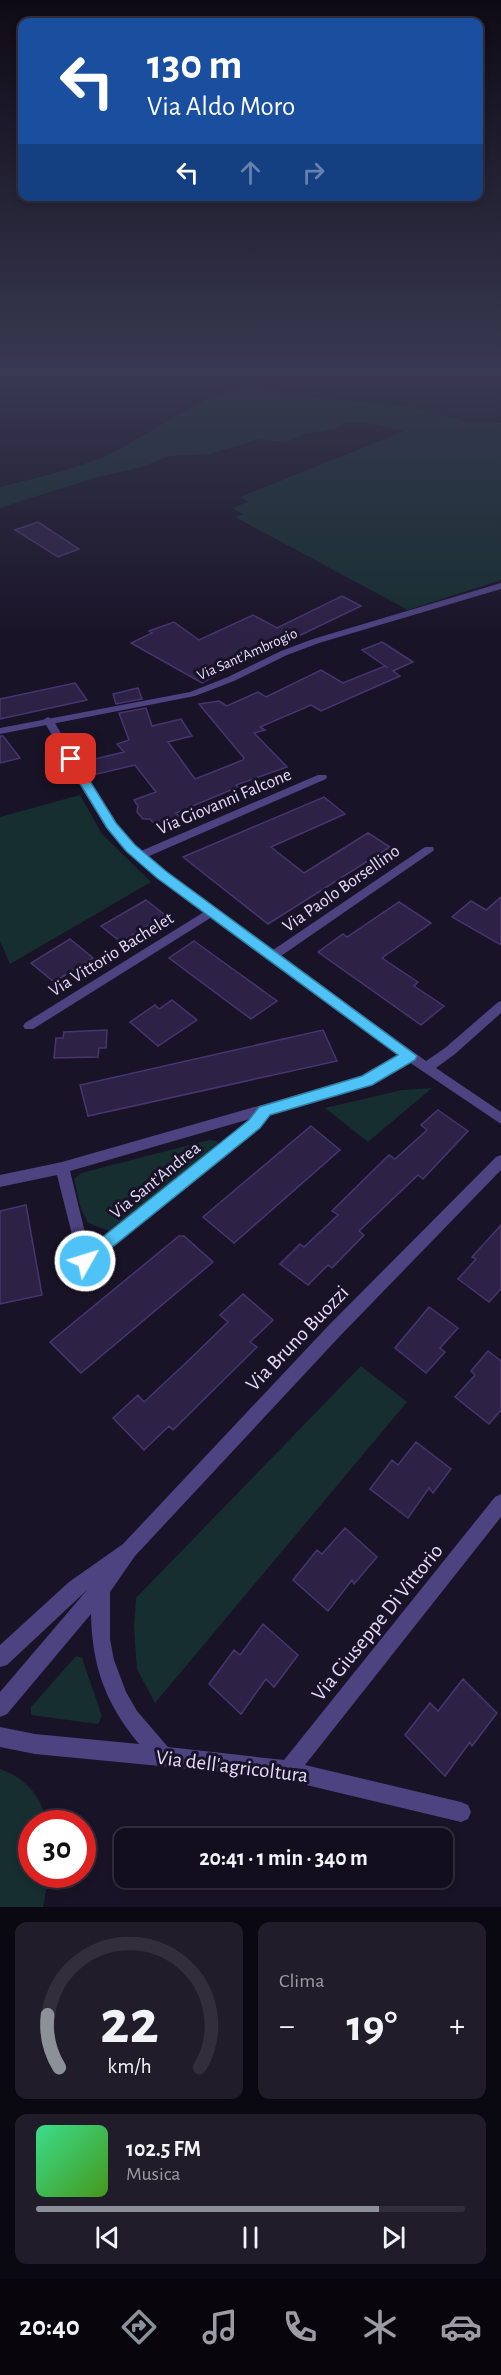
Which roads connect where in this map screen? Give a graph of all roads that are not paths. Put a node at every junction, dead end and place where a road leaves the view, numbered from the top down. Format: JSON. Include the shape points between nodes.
{"nodes":[{"id":1,"x":501,"y":586,"type":"edge"},
{"id":2,"x":48,"y":720,"type":"junction"},
{"id":3,"x":0,"y":731,"type":"edge"},
{"id":4,"x":322,"y":777,"type":"dead end"},
{"id":5,"x":429,"y":849,"type":"dead end"},
{"id":6,"x":140,"y":856,"type":"junction"},
{"id":7,"x":212,"y":912,"type":"junction"},
{"id":8,"x":273,"y":956,"type":"junction"},
{"id":9,"x":501,"y":1006,"type":"edge"},
{"id":10,"x":29,"y":1026,"type":"dead end"},
{"id":11,"x":410,"y":1056,"type":"junction"},
{"id":12,"x":427,"y":1067,"type":"junction"},
{"id":13,"x":265,"y":1111,"type":"junction"},
{"id":14,"x":501,"y":1119,"type":"edge"},
{"id":15,"x":501,"y":1161,"type":"edge"},
{"id":16,"x":62,"y":1168,"type":"junction"},
{"id":17,"x":501,"y":1174,"type":"edge"},
{"id":18,"x":484,"y":1178,"type":"junction"},
{"id":19,"x":0,"y":1181,"type":"edge"},
{"id":20,"x":501,"y":1503,"type":"edge"},
{"id":21,"x":129,"y":1550,"type":"junction"},
{"id":22,"x":102,"y":1566,"type":"junction"},
{"id":23,"x":100,"y":1589,"type":"junction"},
{"id":24,"x":0,"y":1658,"type":"edge"},
{"id":25,"x":0,"y":1707,"type":"edge"},
{"id":26,"x":0,"y":1737,"type":"edge"},
{"id":27,"x":164,"y":1756,"type":"junction"},
{"id":28,"x":289,"y":1769,"type":"junction"},
{"id":29,"x":461,"y":1812,"type":"dead end"}],
"edges":[{"from":1,"to":2,"type":"street","name":"Via Sant'Ambrogio","via":[[295,649],[192,694]]},
{"from":2,"to":3,"type":"street","name":"Via Sant'Ambrogio"},
{"from":2,"to":6,"type":"street","via":[[111,825]]},
{"from":4,"to":6,"type":"street","name":"Via Giovanni Falcone"},
{"from":5,"to":8,"type":"street","name":"Via Paolo Borsellino"},
{"from":6,"to":7,"type":"street"},
{"from":7,"to":8,"type":"street"},
{"from":7,"to":10,"type":"street","name":"Via Vittorio Bachelet"},
{"from":8,"to":11,"type":"street"},
{"from":9,"to":12,"type":"street"},
{"from":11,"to":12,"type":"street"},
{"from":11,"to":13,"type":"street","name":"Via Sant'Andrea","via":[[366,1080]]},
{"from":12,"to":14,"type":"street"},
{"from":13,"to":16,"type":"street","name":"Via Sant'Andrea"},
{"from":13,"to":16,"type":"street","name":"Via Sant'Andrea","via":[[85,1261]]},
{"from":15,"to":18,"type":"street","name":"Via Bruno Buozzi"},
{"from":16,"to":19,"type":"street","name":"Via Sant'Andrea"},
{"from":17,"to":18,"type":"street"},
{"from":18,"to":21,"type":"street","name":"Via Bruno Buozzi"},
{"from":20,"to":28,"type":"street","name":"Via Giuseppe Di Vittorio"},
{"from":21,"to":22,"type":"street","name":"Via Bruno Buozzi"},
{"from":21,"to":23,"type":"street","name":"Via Bruno Buozzi"},
{"from":22,"to":23,"type":"street"},
{"from":22,"to":24,"type":"street","name":"Via Bruno Buozzi"},
{"from":23,"to":25,"type":"street","name":"Via Bruno Buozzi"},
{"from":23,"to":27,"type":"street","via":[[100,1642],[113,1693],[137,1729]]},
{"from":26,"to":27,"type":"street","name":"Via dell'agricoltura"},
{"from":27,"to":28,"type":"street","name":"Via dell'agricoltura"},
{"from":28,"to":29,"type":"street","name":"Via dell'agricoltura"}]}
